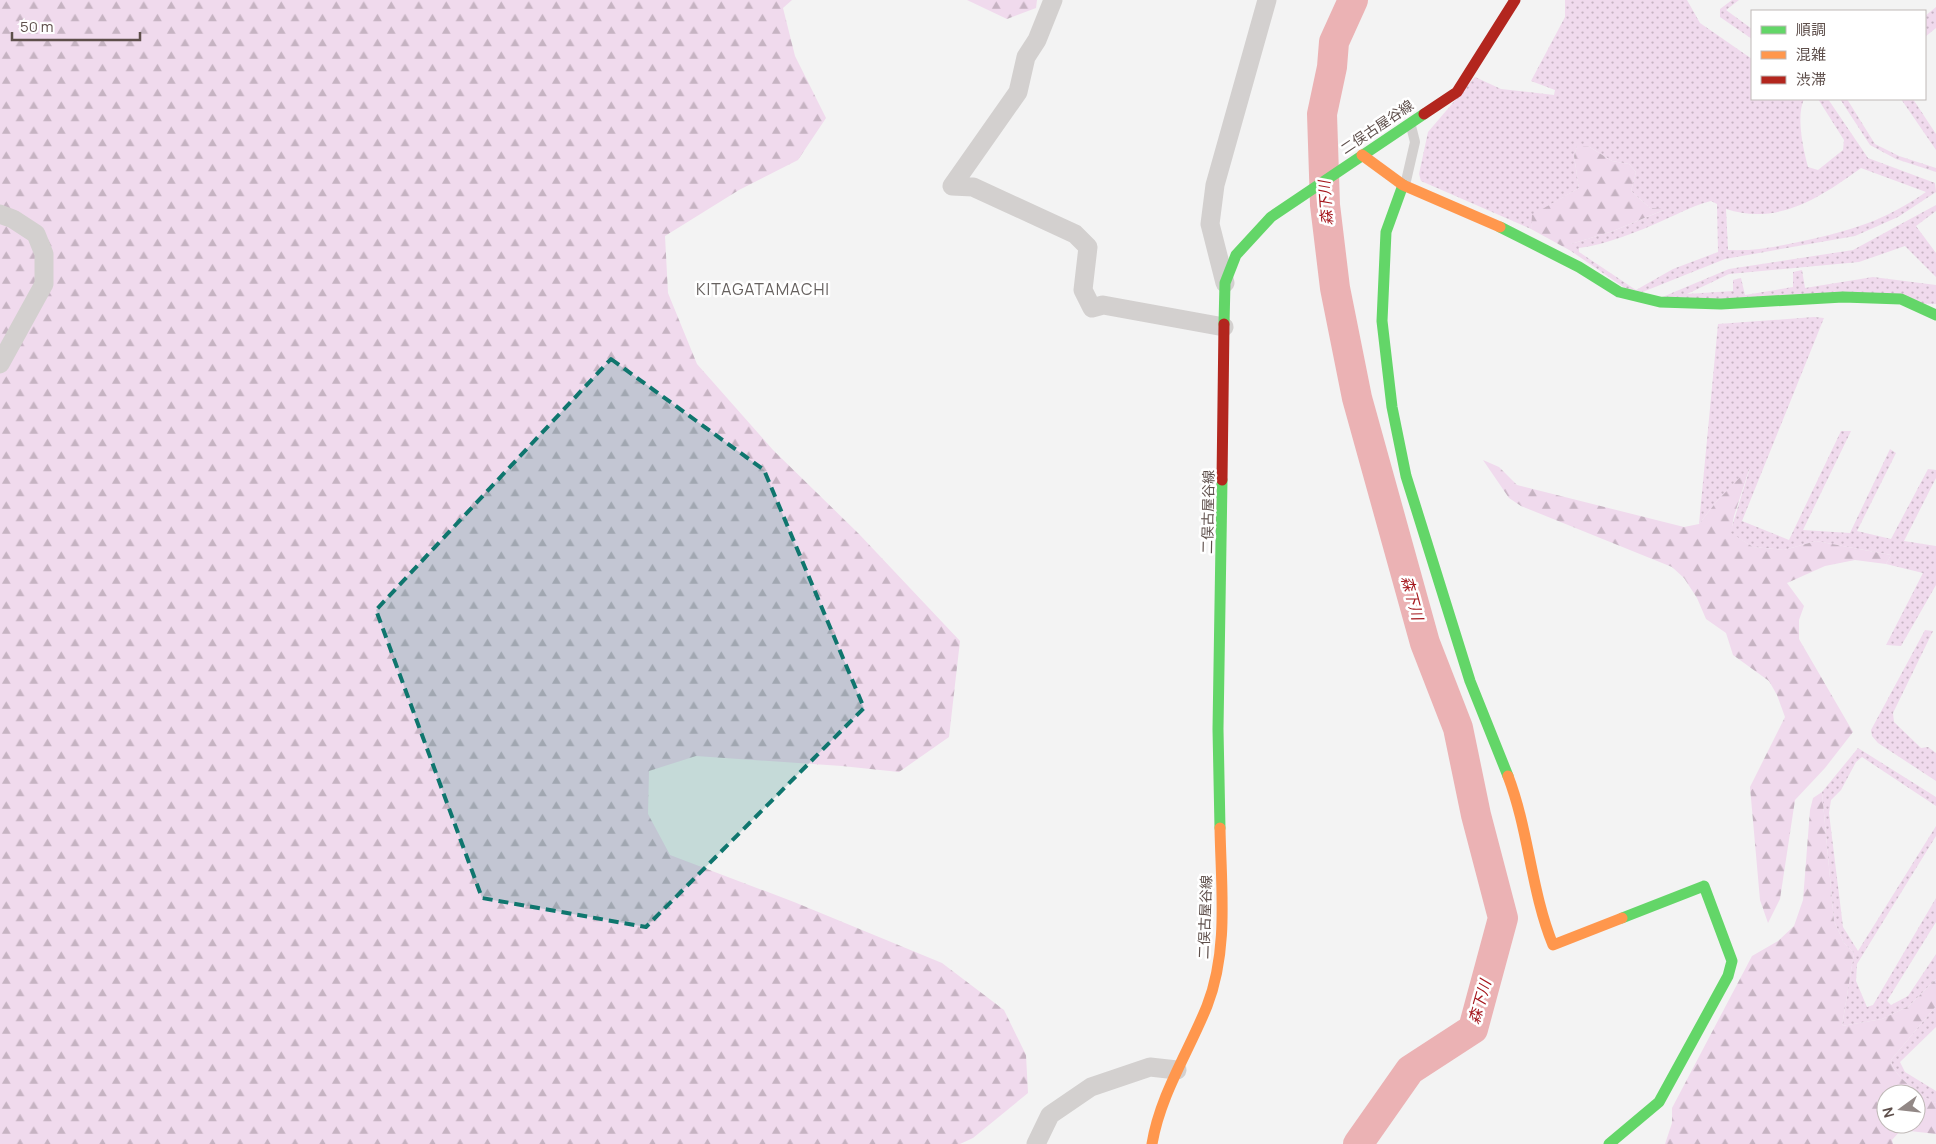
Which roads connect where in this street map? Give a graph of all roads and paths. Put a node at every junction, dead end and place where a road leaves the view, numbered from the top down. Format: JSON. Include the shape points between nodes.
{"nodes":[{"id":1,"x":1053,"y":0,"type":"edge"},
{"id":2,"x":1267,"y":0,"type":"edge"},
{"id":3,"x":1516,"y":0,"type":"edge"},
{"id":4,"x":1410,"y":123,"type":"junction"},
{"id":5,"x":1362,"y":155,"type":"junction"},
{"id":6,"x":1403,"y":184,"type":"junction"},
{"id":7,"x":0,"y":214,"type":"edge"},
{"id":8,"x":1225,"y":283,"type":"junction"},
{"id":9,"x":1936,"y":315,"type":"edge"},
{"id":10,"x":1224,"y":327,"type":"junction"},
{"id":11,"x":0,"y":364,"type":"edge"},
{"id":12,"x":1177,"y":1070,"type":"junction"},
{"id":13,"x":1036,"y":1144,"type":"edge"},
{"id":14,"x":1152,"y":1144,"type":"edge"},
{"id":15,"x":1609,"y":1144,"type":"edge"}],
"edges":[{"from":1,"to":10,"type":"street","via":[[1037,40],[1026,57],[1018,92],[952,186],[972,188],[1074,234],[1088,247],[1083,290],[1092,308],[1103,305]]},
{"from":2,"to":8,"type":"street","via":[[1215,184],[1210,224]]},
{"from":3,"to":4,"type":"street","name":"二俣古屋谷線","via":[[1457,92]]},
{"from":4,"to":5,"type":"street","name":"二俣古屋谷線"},
{"from":4,"to":6,"type":"lane","via":[[1415,142]]},
{"from":5,"to":6,"type":"street"},
{"from":5,"to":8,"type":"street","name":"二俣古屋谷線","via":[[1271,218],[1236,255]]},
{"from":6,"to":9,"type":"street","via":[[1518,235],[1619,292],[1646,300],[1721,304],[1843,297],[1901,299]]},
{"from":6,"to":15,"type":"street","via":[[1386,232],[1384,265],[1382,321],[1392,407],[1412,500],[1470,680],[1519,805],[1544,923],[1554,945],[1704,886],[1732,961],[1720,992],[1659,1102]]},
{"from":7,"to":11,"type":"street","via":[[36,234],[44,254],[44,284]]},
{"from":8,"to":10,"type":"street","name":"二俣古屋谷線"},
{"from":10,"to":12,"type":"street","name":"二俣古屋谷線","via":[[1218,720],[1222,931],[1217,971],[1207,1005]]},
{"from":12,"to":13,"type":"street","via":[[1150,1067],[1091,1087],[1050,1115]]},
{"from":12,"to":14,"type":"street","name":"二俣古屋谷線"}]}
